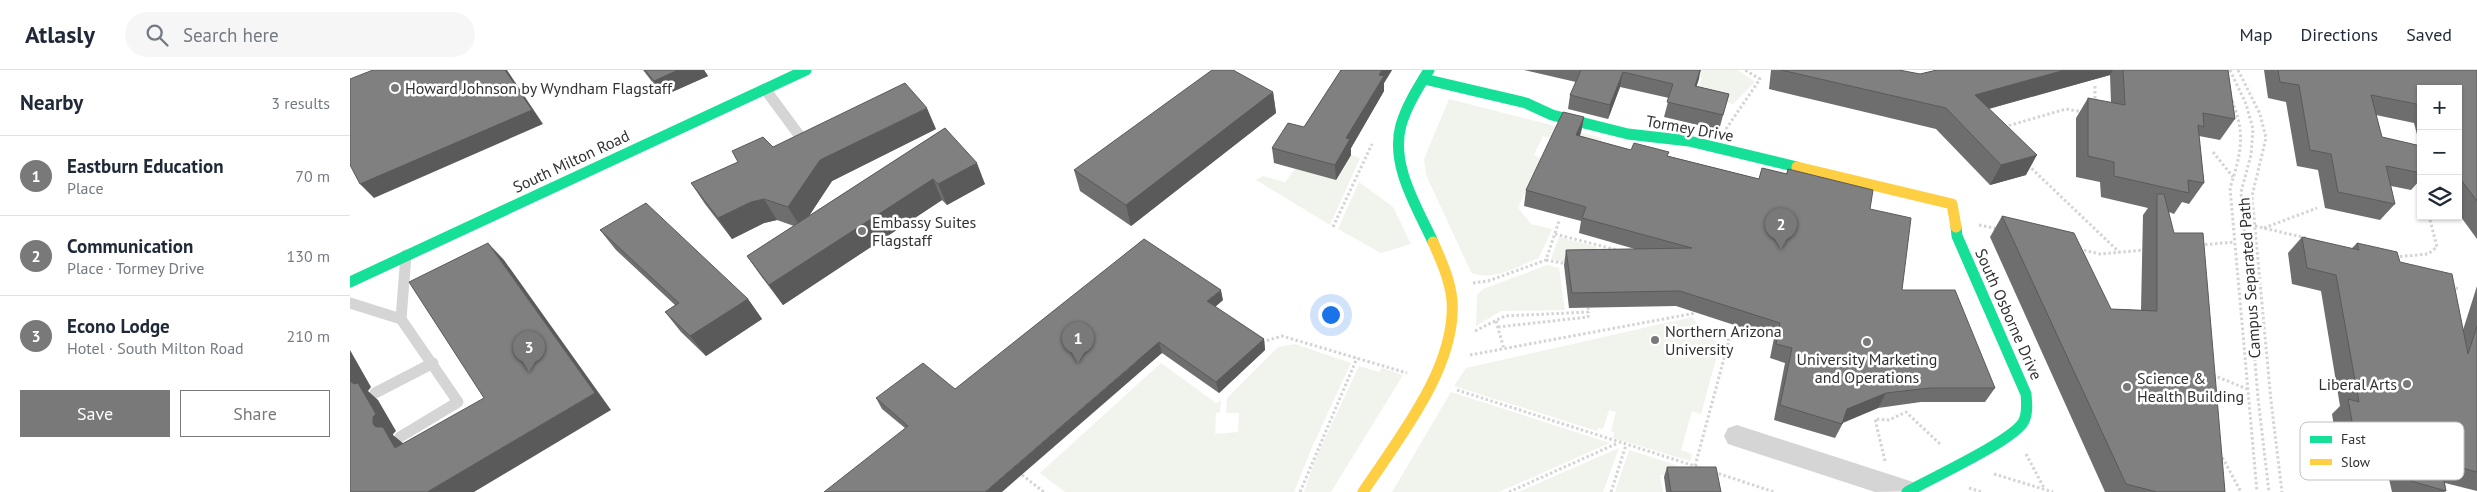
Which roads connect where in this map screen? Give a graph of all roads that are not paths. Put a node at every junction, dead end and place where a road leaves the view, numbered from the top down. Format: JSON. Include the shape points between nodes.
{"nodes":[{"id":1,"x":806,"y":70,"type":"edge"},
{"id":2,"x":1427,"y":74,"type":"edge"},
{"id":3,"x":765,"y":89,"type":"junction"},
{"id":4,"x":798,"y":135,"type":"edge"},
{"id":5,"x":1952,"y":204,"type":"joint"},
{"id":6,"x":406,"y":255,"type":"junction"},
{"id":7,"x":350,"y":282,"type":"edge"},
{"id":8,"x":350,"y":303,"type":"edge"},
{"id":9,"x":401,"y":319,"type":"junction"},
{"id":10,"x":433,"y":363,"type":"junction"},
{"id":11,"x":375,"y":393,"type":"dead end"},
{"id":12,"x":1738,"y":436,"type":"dead end"},
{"id":13,"x":400,"y":437,"type":"dead end"},
{"id":14,"x":1363,"y":492,"type":"edge"},
{"id":15,"x":1908,"y":492,"type":"edge"}],
"edges":[{"from":1,"to":3,"type":"street","name":"South Milton Road"},
{"from":2,"to":5,"type":"street","name":"Tormey Drive","via":[[1526,103],[1552,115],[1628,134],[1689,141]]},
{"from":2,"to":14,"type":"street","via":[[1405,111],[1397,144],[1403,174],[1444,267],[1452,301],[1450,335],[1432,382]]},
{"from":3,"to":4,"type":"lane"},
{"from":3,"to":6,"type":"street","name":"South Milton Road"},
{"from":5,"to":15,"type":"street","name":"South Osborne Drive","via":[[1957,236],[2026,394],[2027,410],[2021,426]]},
{"from":6,"to":7,"type":"street","name":"South Milton Road"},
{"from":6,"to":9,"type":"lane"},
{"from":8,"to":9,"type":"lane"},
{"from":9,"to":10,"type":"lane"},
{"from":10,"to":11,"type":"lane"},
{"from":10,"to":13,"type":"lane","via":[[458,402]]},
{"from":12,"to":15,"type":"street"}]}
